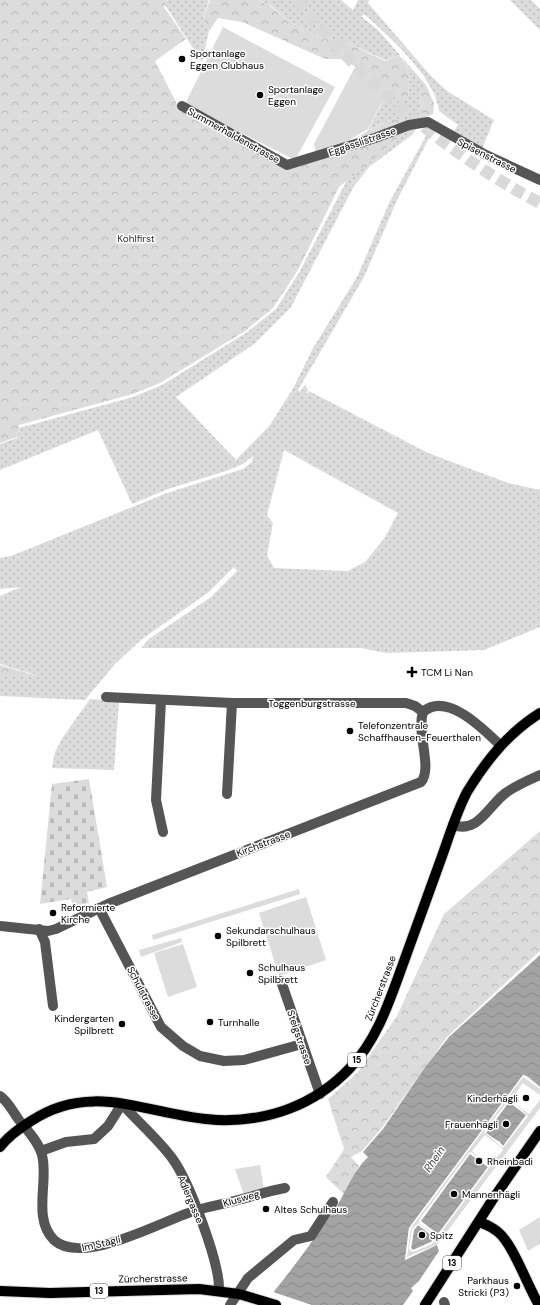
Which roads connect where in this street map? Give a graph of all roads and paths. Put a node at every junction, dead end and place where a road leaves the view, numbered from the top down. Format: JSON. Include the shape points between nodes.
{"nodes":[{"id":1,"x":182,"y":106,"type":"dead end"},
{"id":2,"x":436,"y":127,"type":"joint"},
{"id":3,"x":287,"y":165,"type":"joint"},
{"id":4,"x":540,"y":180,"type":"edge"},
{"id":5,"x":106,"y":697,"type":"dead end"},
{"id":6,"x":161,"y":700,"type":"junction"},
{"id":7,"x":232,"y":704,"type":"junction"},
{"id":8,"x":423,"y":712,"type":"junction"},
{"id":9,"x":540,"y":713,"type":"edge"},
{"id":10,"x":500,"y":745,"type":"junction"},
{"id":11,"x":540,"y":775,"type":"edge"},
{"id":12,"x":226,"y":794,"type":"dead end"},
{"id":13,"x":453,"y":825,"type":"junction"},
{"id":14,"x":163,"y":832,"type":"dead end"},
{"id":15,"x":99,"y":908,"type":"junction"},
{"id":16,"x":0,"y":926,"type":"edge"},
{"id":17,"x":39,"y":929,"type":"junction"},
{"id":18,"x":281,"y":981,"type":"dead end"},
{"id":19,"x":53,"y":1006,"type":"dead end"},
{"id":20,"x":302,"y":1044,"type":"junction"},
{"id":21,"x":320,"y":1094,"type":"junction"},
{"id":22,"x":0,"y":1096,"type":"edge"},
{"id":23,"x":122,"y":1104,"type":"junction"},
{"id":24,"x":23,"y":1126,"type":"junction"},
{"id":25,"x":540,"y":1131,"type":"edge"},
{"id":26,"x":0,"y":1147,"type":"edge"},
{"id":27,"x":41,"y":1151,"type":"junction"},
{"id":28,"x":285,"y":1188,"type":"dead end"},
{"id":29,"x":333,"y":1202,"type":"dead end"},
{"id":30,"x":197,"y":1210,"type":"junction"},
{"id":31,"x":478,"y":1222,"type":"junction"},
{"id":32,"x":219,"y":1290,"type":"junction"},
{"id":33,"x":0,"y":1291,"type":"edge"},
{"id":34,"x":239,"y":1294,"type":"junction"},
{"id":35,"x":538,"y":1304,"type":"edge"},
{"id":36,"x":230,"y":1305,"type":"edge"},
{"id":37,"x":276,"y":1305,"type":"edge"},
{"id":38,"x":425,"y":1305,"type":"edge"}],
"edges":[{"from":1,"to":3,"type":"street","name":"Summerhaldenstrasse"},
{"from":2,"to":3,"type":"street","name":"Eggässlistrasse","via":[[428,122],[409,125]]},
{"from":2,"to":4,"type":"street","name":"Spisenstrasse","via":[[492,159]]},
{"from":5,"to":6,"type":"street","name":"Toggenburgstrasse"},
{"from":6,"to":7,"type":"street","name":"Toggenburgstrasse"},
{"from":6,"to":14,"type":"street","via":[[156,800]]},
{"from":7,"to":8,"type":"street","name":"Toggenburgstrasse","via":[[406,703]]},
{"from":7,"to":12,"type":"street"},
{"from":8,"to":10,"type":"street","via":[[434,706],[462,713]]},
{"from":8,"to":15,"type":"street","name":"Kirchstrasse","via":[[420,730],[426,773],[421,782]]},
{"from":9,"to":10,"type":"main road","name":"Zürcherstrasse","number":"15"},
{"from":10,"to":13,"type":"main road","name":"Zürcherstrasse","number":"15","via":[[467,792]]},
{"from":11,"to":13,"type":"street","via":[[506,792],[474,825],[464,828]]},
{"from":13,"to":21,"type":"main road","name":"Zürcherstrasse","number":"15","via":[[392,995],[375,1034],[351,1068]]},
{"from":15,"to":17,"type":"street","name":"Kirchstrasse","via":[[56,929]]},
{"from":15,"to":20,"type":"street","name":"Schulstrasse","via":[[161,1026],[183,1046],[200,1056],[224,1061],[244,1060]]},
{"from":16,"to":17,"type":"street","name":"Kirchstrasse"},
{"from":17,"to":19,"type":"street","via":[[45,942]]},
{"from":18,"to":20,"type":"street","name":"Steigstrasse"},
{"from":20,"to":21,"type":"street","name":"Steigstrasse"},
{"from":21,"to":23,"type":"main road","name":"Zürcherstrasse","number":"15","via":[[286,1111],[242,1120],[195,1117]]},
{"from":22,"to":24,"type":"street","name":"Im Stägli"},
{"from":23,"to":24,"type":"main road","name":"Zürcherstrasse","number":"15","via":[[93,1101],[68,1103],[50,1109]]},
{"from":23,"to":27,"type":"street","via":[[108,1126],[94,1139],[66,1142]]},
{"from":23,"to":30,"type":"street","name":"Adlergasse","via":[[172,1158]]},
{"from":24,"to":26,"type":"main road","name":"Zürcherstrasse","number":"15"},
{"from":24,"to":27,"type":"street","name":"Im Stägli"},
{"from":25,"to":31,"type":"main road"},
{"from":27,"to":30,"type":"street","name":"Im Stägli","via":[[44,1166],[43,1218],[49,1234],[62,1245],[72,1249],[135,1235]]},
{"from":28,"to":30,"type":"street","name":"Klusweg","via":[[264,1191]]},
{"from":29,"to":34,"type":"street","via":[[311,1236],[294,1240],[248,1278]]},
{"from":30,"to":32,"type":"street","name":"Adlergasse","via":[[219,1282]]},
{"from":31,"to":35,"type":"main road","via":[[493,1229],[502,1237]]},
{"from":31,"to":38,"type":"main road","number":"13"},
{"from":32,"to":33,"type":"main road","name":"Zürcherstrasse","number":"13","via":[[50,1293]]},
{"from":32,"to":34,"type":"main road","name":"Zürcherstrasse","number":"13"},
{"from":34,"to":36,"type":"street"},
{"from":34,"to":37,"type":"main road","name":"Zürcherstrasse","number":"13"}]}
